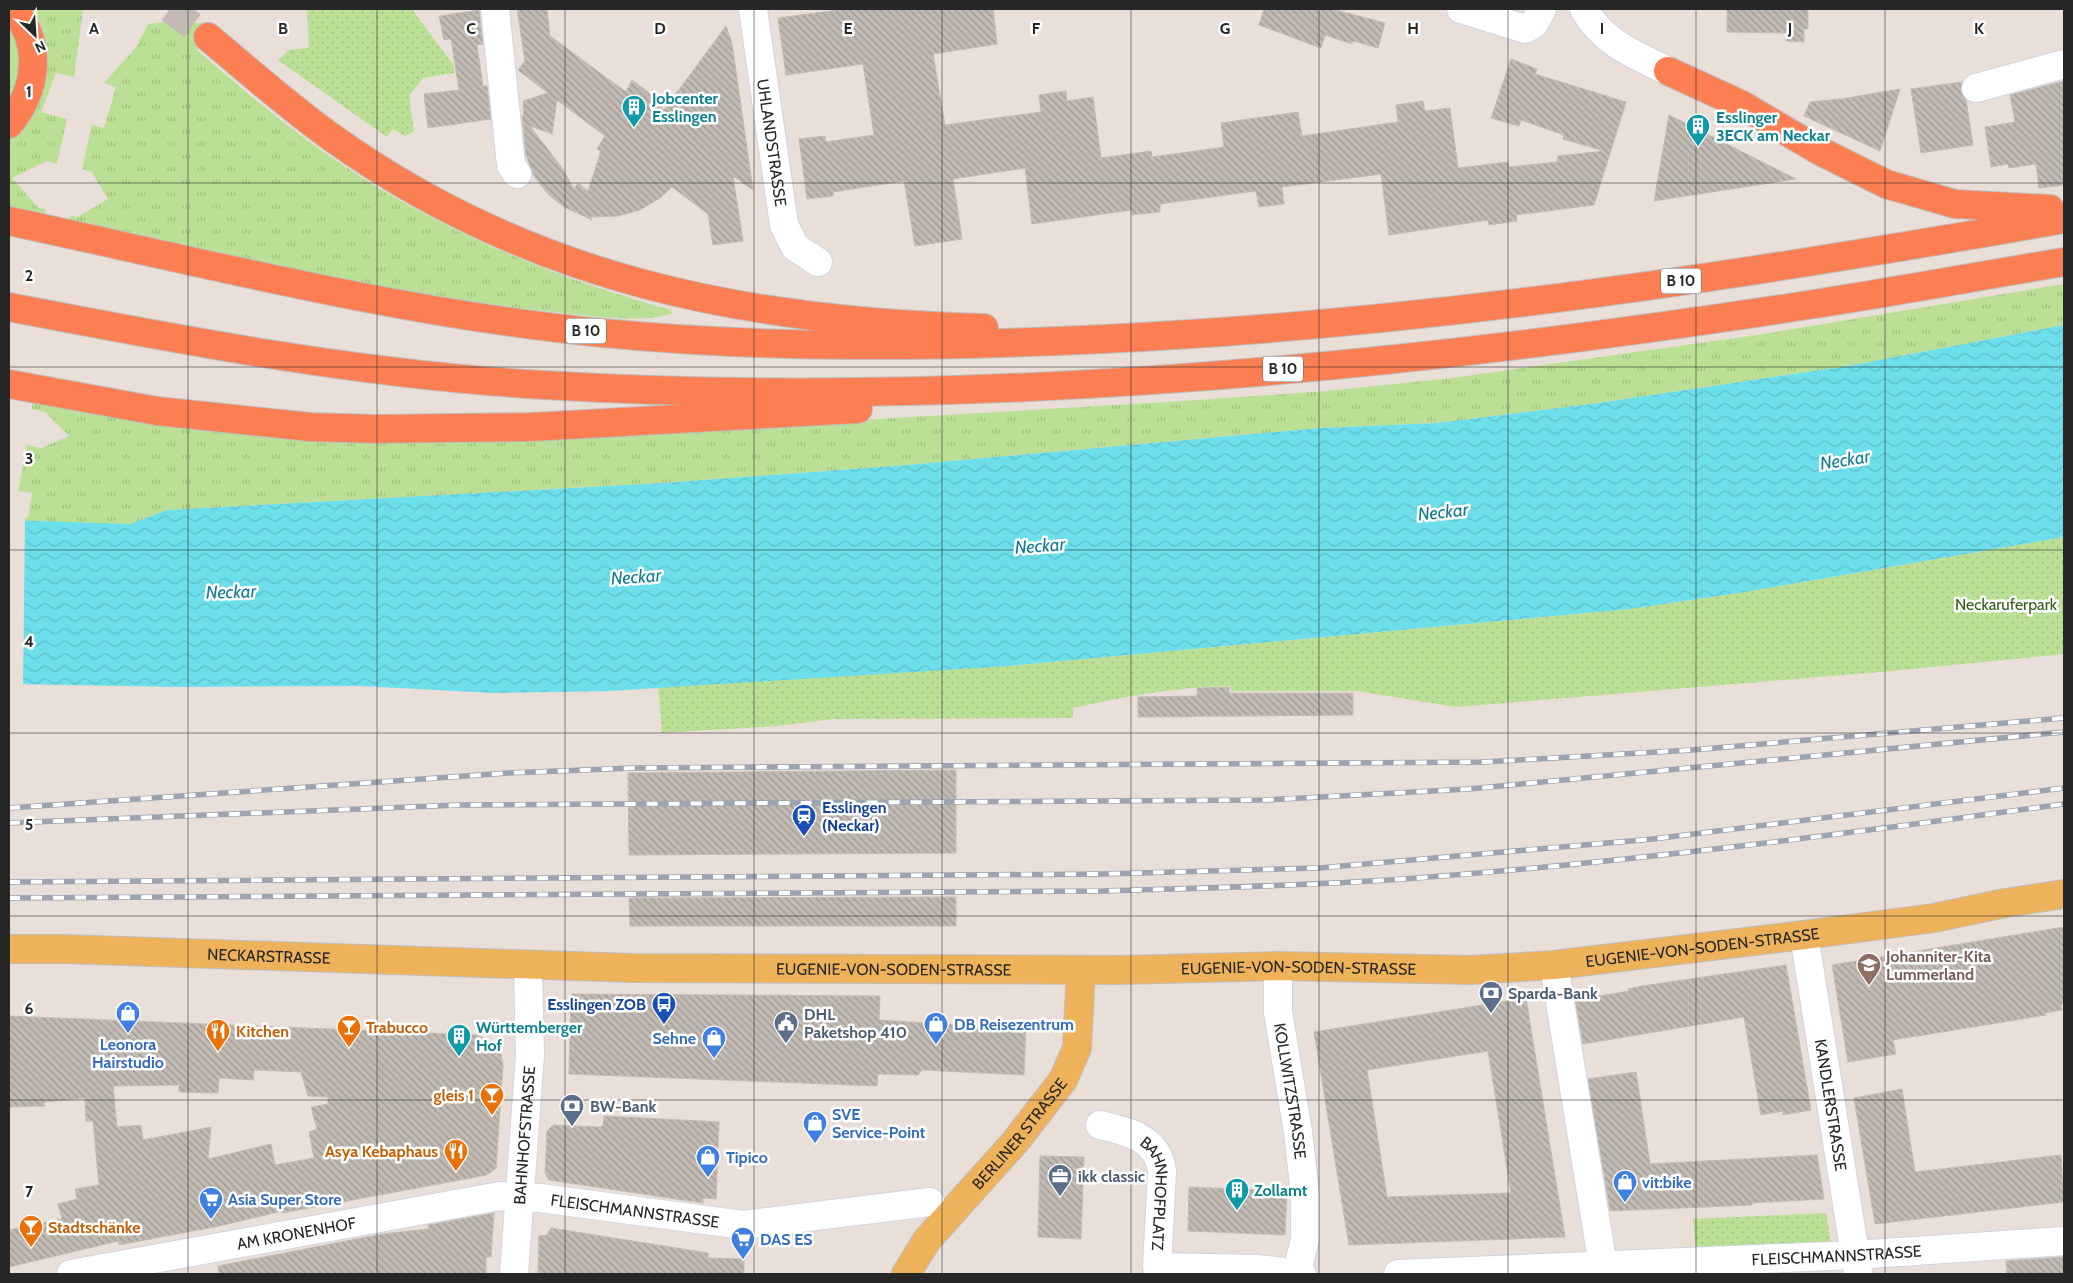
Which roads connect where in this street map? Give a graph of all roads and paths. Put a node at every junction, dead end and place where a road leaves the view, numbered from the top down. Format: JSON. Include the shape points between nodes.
{"nodes":[{"id":1,"x":13,"y":9,"type":"edge"},
{"id":2,"x":495,"y":9,"type":"edge"},
{"id":3,"x":752,"y":9,"type":"edge"},
{"id":4,"x":1461,"y":9,"type":"edge"},
{"id":5,"x":1542,"y":9,"type":"edge"},
{"id":6,"x":1584,"y":9,"type":"edge"},
{"id":7,"x":208,"y":37,"type":"tunnel mouth"},
{"id":8,"x":2064,"y":64,"type":"edge"},
{"id":9,"x":1668,"y":71,"type":"joint"},
{"id":10,"x":1976,"y":88,"type":"dead end"},
{"id":11,"x":9,"y":124,"type":"edge"},
{"id":12,"x":517,"y":174,"type":"dead end"},
{"id":13,"x":2064,"y":209,"type":"edge"},
{"id":14,"x":2064,"y":219,"type":"edge"},
{"id":15,"x":9,"y":221,"type":"edge"},
{"id":16,"x":818,"y":262,"type":"dead end"},
{"id":17,"x":2064,"y":262,"type":"edge"},
{"id":18,"x":9,"y":307,"type":"edge"},
{"id":19,"x":1173,"y":336,"type":"junction"},
{"id":20,"x":1094,"y":382,"type":"junction"},
{"id":21,"x":9,"y":384,"type":"edge"},
{"id":22,"x":2064,"y":894,"type":"edge"},
{"id":23,"x":1804,"y":935,"type":"junction"},
{"id":24,"x":9,"y":938,"type":"edge"},
{"id":25,"x":9,"y":949,"type":"edge"},
{"id":26,"x":65,"y":949,"type":"junction"},
{"id":27,"x":528,"y":966,"type":"junction"},
{"id":28,"x":1278,"y":966,"type":"junction"},
{"id":29,"x":1554,"y":966,"type":"junction"},
{"id":30,"x":1081,"y":970,"type":"junction"},
{"id":31,"x":1100,"y":1125,"type":"dead end"},
{"id":32,"x":530,"y":1197,"type":"junction"},
{"id":33,"x":930,"y":1202,"type":"dead end"},
{"id":34,"x":2064,"y":1241,"type":"edge"},
{"id":35,"x":1857,"y":1265,"type":"edge"},
{"id":36,"x":1603,"y":1266,"type":"junction"},
{"id":37,"x":71,"y":1274,"type":"edge"},
{"id":38,"x":514,"y":1274,"type":"edge"},
{"id":39,"x":906,"y":1274,"type":"edge"},
{"id":40,"x":1298,"y":1274,"type":"edge"},
{"id":41,"x":1398,"y":1274,"type":"edge"}],
"edges":[{"from":1,"to":11,"type":"highway","via":[[27,33],[33,66],[29,90]]},
{"from":2,"to":12,"type":"street","via":[[511,165]]},
{"from":3,"to":16,"type":"street","name":"UHLANDSTRASSE","via":[[784,225],[795,247]]},
{"from":4,"to":5,"type":"street","via":[[1524,28],[1534,24]]},
{"from":6,"to":9,"type":"street","via":[[1616,46]]},
{"from":7,"to":19,"type":"highway","via":[[321,129],[404,184],[497,232],[593,270],[710,301],[816,318],[921,326]]},
{"from":8,"to":10,"type":"street"},
{"from":9,"to":13,"type":"highway","via":[[1742,105],[1846,166],[1907,192],[1972,206]]},
{"from":14,"to":19,"type":"highway","number":"B 10","via":[[1774,268],[1582,295],[1296,327]]},
{"from":15,"to":19,"type":"highway","number":"B 10","via":[[350,293],[599,332],[750,343],[887,346]]},
{"from":17,"to":20,"type":"highway","number":"B 10","via":[[1807,305],[1491,349],[1331,365]]},
{"from":18,"to":20,"type":"highway","number":"B 10","via":[[265,354],[537,385],[642,390],[845,392],[961,390]]},
{"from":20,"to":21,"type":"highway","via":[[910,406],[455,429],[320,427],[235,420],[157,411]]},
{"from":22,"to":23,"type":"main road","name":"EUGENIE-VON-SODEN-STRASSE","via":[[1934,918]]},
{"from":23,"to":29,"type":"main road","name":"EUGENIE-VON-SODEN-STRASSE"},
{"from":23,"to":35,"type":"street","name":"KANDLERSTRASSE"},
{"from":24,"to":26,"type":"main road"},
{"from":25,"to":26,"type":"main road","name":"NECKARSTRASSE"},
{"from":26,"to":27,"type":"main road","name":"NECKARSTRASSE"},
{"from":27,"to":30,"type":"main road","name":"EUGENIE-VON-SODEN-STRASSE"},
{"from":27,"to":32,"type":"street","name":"BAHNHOFSTRASSE"},
{"from":28,"to":29,"type":"main road","name":"EUGENIE-VON-SODEN-STRASSE","via":[[1471,970]]},
{"from":28,"to":30,"type":"main road","name":"EUGENIE-VON-SODEN-STRASSE"},
{"from":28,"to":40,"type":"street","name":"KOLLWITZSTRASSE","via":[[1278,1012],[1298,1132],[1304,1194],[1305,1240]]},
{"from":29,"to":36,"type":"street"},
{"from":30,"to":39,"type":"main road","name":"BERLINER STRASSE","via":[[1077,1048],[1063,1080],[1014,1142],[927,1240]]},
{"from":31,"to":40,"type":"street","name":"BAHNHOFPLATZ","via":[[1140,1137],[1152,1146],[1159,1158],[1162,1171],[1158,1267],[1257,1269]]},
{"from":32,"to":33,"type":"street","name":"FLEISCHMANNSTRASSE","via":[[743,1225]]},
{"from":32,"to":37,"type":"street","name":"AM KRONENHOF","via":[[474,1200]]},
{"from":32,"to":38,"type":"street","name":"BAHNHOFSTRASSE"},
{"from":34,"to":35,"type":"street","name":"FLEISCHMANNSTRASSE"},
{"from":35,"to":36,"type":"street","name":"FLEISCHMANNSTRASSE"},
{"from":36,"to":41,"type":"street","name":"FLEISCHMANNSTRASSE"}]}
